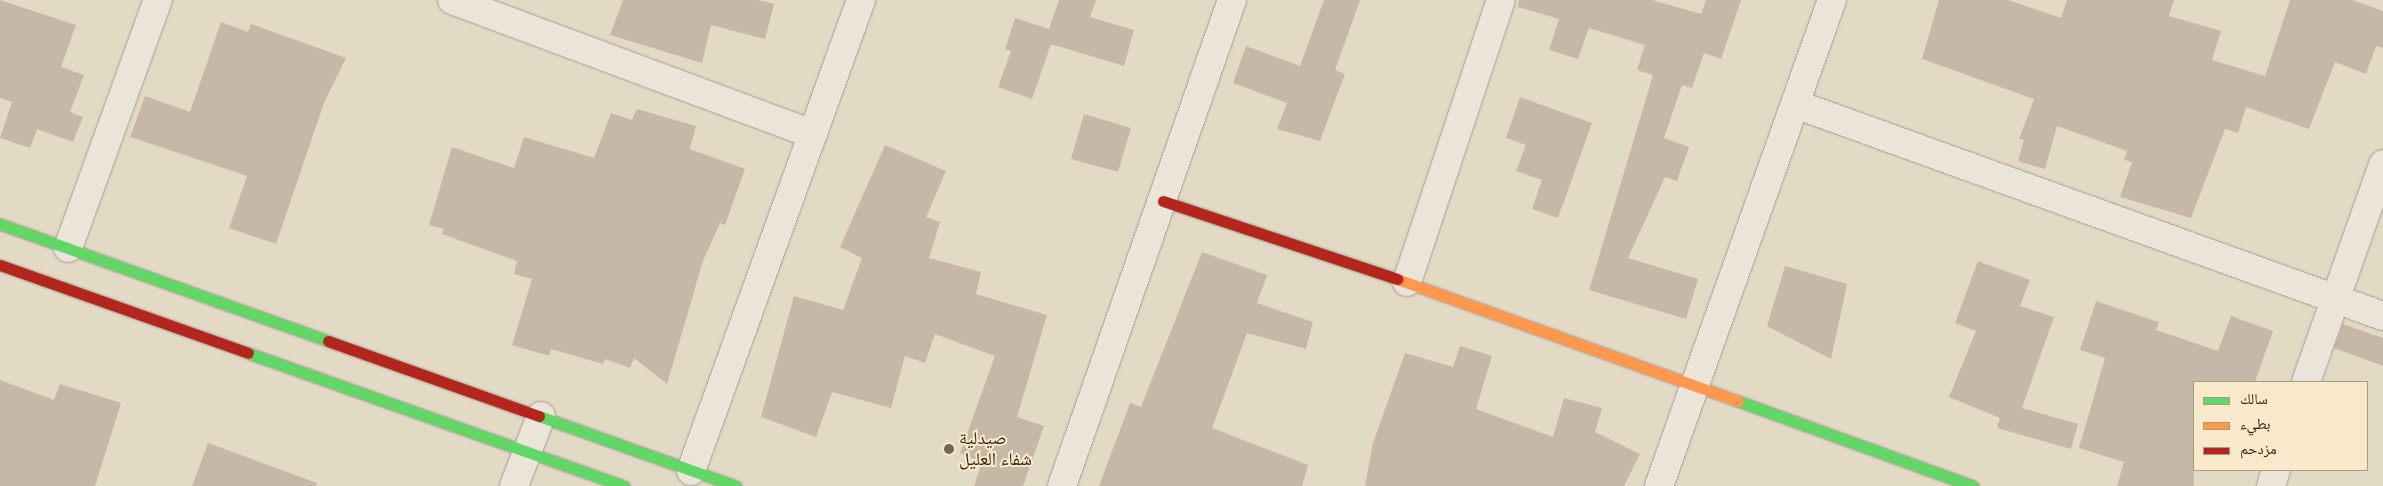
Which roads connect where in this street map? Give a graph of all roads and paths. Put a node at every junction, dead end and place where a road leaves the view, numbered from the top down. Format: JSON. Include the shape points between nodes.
{"nodes":[{"id":1,"x":158,"y":0,"type":"edge"},
{"id":2,"x":861,"y":0,"type":"edge"},
{"id":3,"x":1232,"y":0,"type":"edge"},
{"id":4,"x":1501,"y":0,"type":"edge"},
{"id":5,"x":1832,"y":0,"type":"edge"},
{"id":6,"x":458,"y":1,"type":"edge"},
{"id":7,"x":1796,"y":104,"type":"junction"},
{"id":8,"x":812,"y":134,"type":"junction"},
{"id":9,"x":2383,"y":164,"type":"edge"},
{"id":10,"x":1162,"y":201,"type":"junction"},
{"id":11,"x":0,"y":224,"type":"edge"},
{"id":12,"x":68,"y":248,"type":"junction"},
{"id":13,"x":0,"y":265,"type":"edge"},
{"id":14,"x":1407,"y":282,"type":"junction"},
{"id":15,"x":2335,"y":298,"type":"junction"},
{"id":16,"x":2383,"y":316,"type":"edge"},
{"id":17,"x":2306,"y":381,"type":"edge"},
{"id":18,"x":1695,"y":386,"type":"junction"},
{"id":19,"x":541,"y":416,"type":"junction"},
{"id":20,"x":528,"y":452,"type":"junction"},
{"id":21,"x":691,"y":470,"type":"junction"},
{"id":22,"x":2276,"y":471,"type":"edge"},
{"id":23,"x":514,"y":486,"type":"edge"},
{"id":24,"x":624,"y":486,"type":"edge"},
{"id":25,"x":736,"y":486,"type":"edge"},
{"id":26,"x":1062,"y":486,"type":"edge"},
{"id":27,"x":1659,"y":486,"type":"edge"},
{"id":28,"x":1973,"y":486,"type":"edge"},
{"id":29,"x":2271,"y":486,"type":"edge"}],
"edges":[{"from":1,"to":12,"type":"street"},
{"from":2,"to":8,"type":"street"},
{"from":3,"to":10,"type":"street"},
{"from":4,"to":14,"type":"street"},
{"from":5,"to":7,"type":"street"},
{"from":6,"to":8,"type":"street"},
{"from":7,"to":15,"type":"street"},
{"from":7,"to":18,"type":"street"},
{"from":8,"to":21,"type":"street"},
{"from":9,"to":15,"type":"street"},
{"from":10,"to":14,"type":"main road"},
{"from":10,"to":26,"type":"street"},
{"from":11,"to":12,"type":"main road"},
{"from":12,"to":19,"type":"main road"},
{"from":13,"to":20,"type":"main road"},
{"from":14,"to":18,"type":"main road"},
{"from":15,"to":16,"type":"street"},
{"from":15,"to":17,"type":"street"},
{"from":18,"to":27,"type":"street"},
{"from":18,"to":28,"type":"main road"},
{"from":19,"to":20,"type":"street"},
{"from":19,"to":21,"type":"main road"},
{"from":20,"to":23,"type":"street"},
{"from":20,"to":24,"type":"main road"},
{"from":21,"to":25,"type":"main road"},
{"from":22,"to":29,"type":"street"}]}
